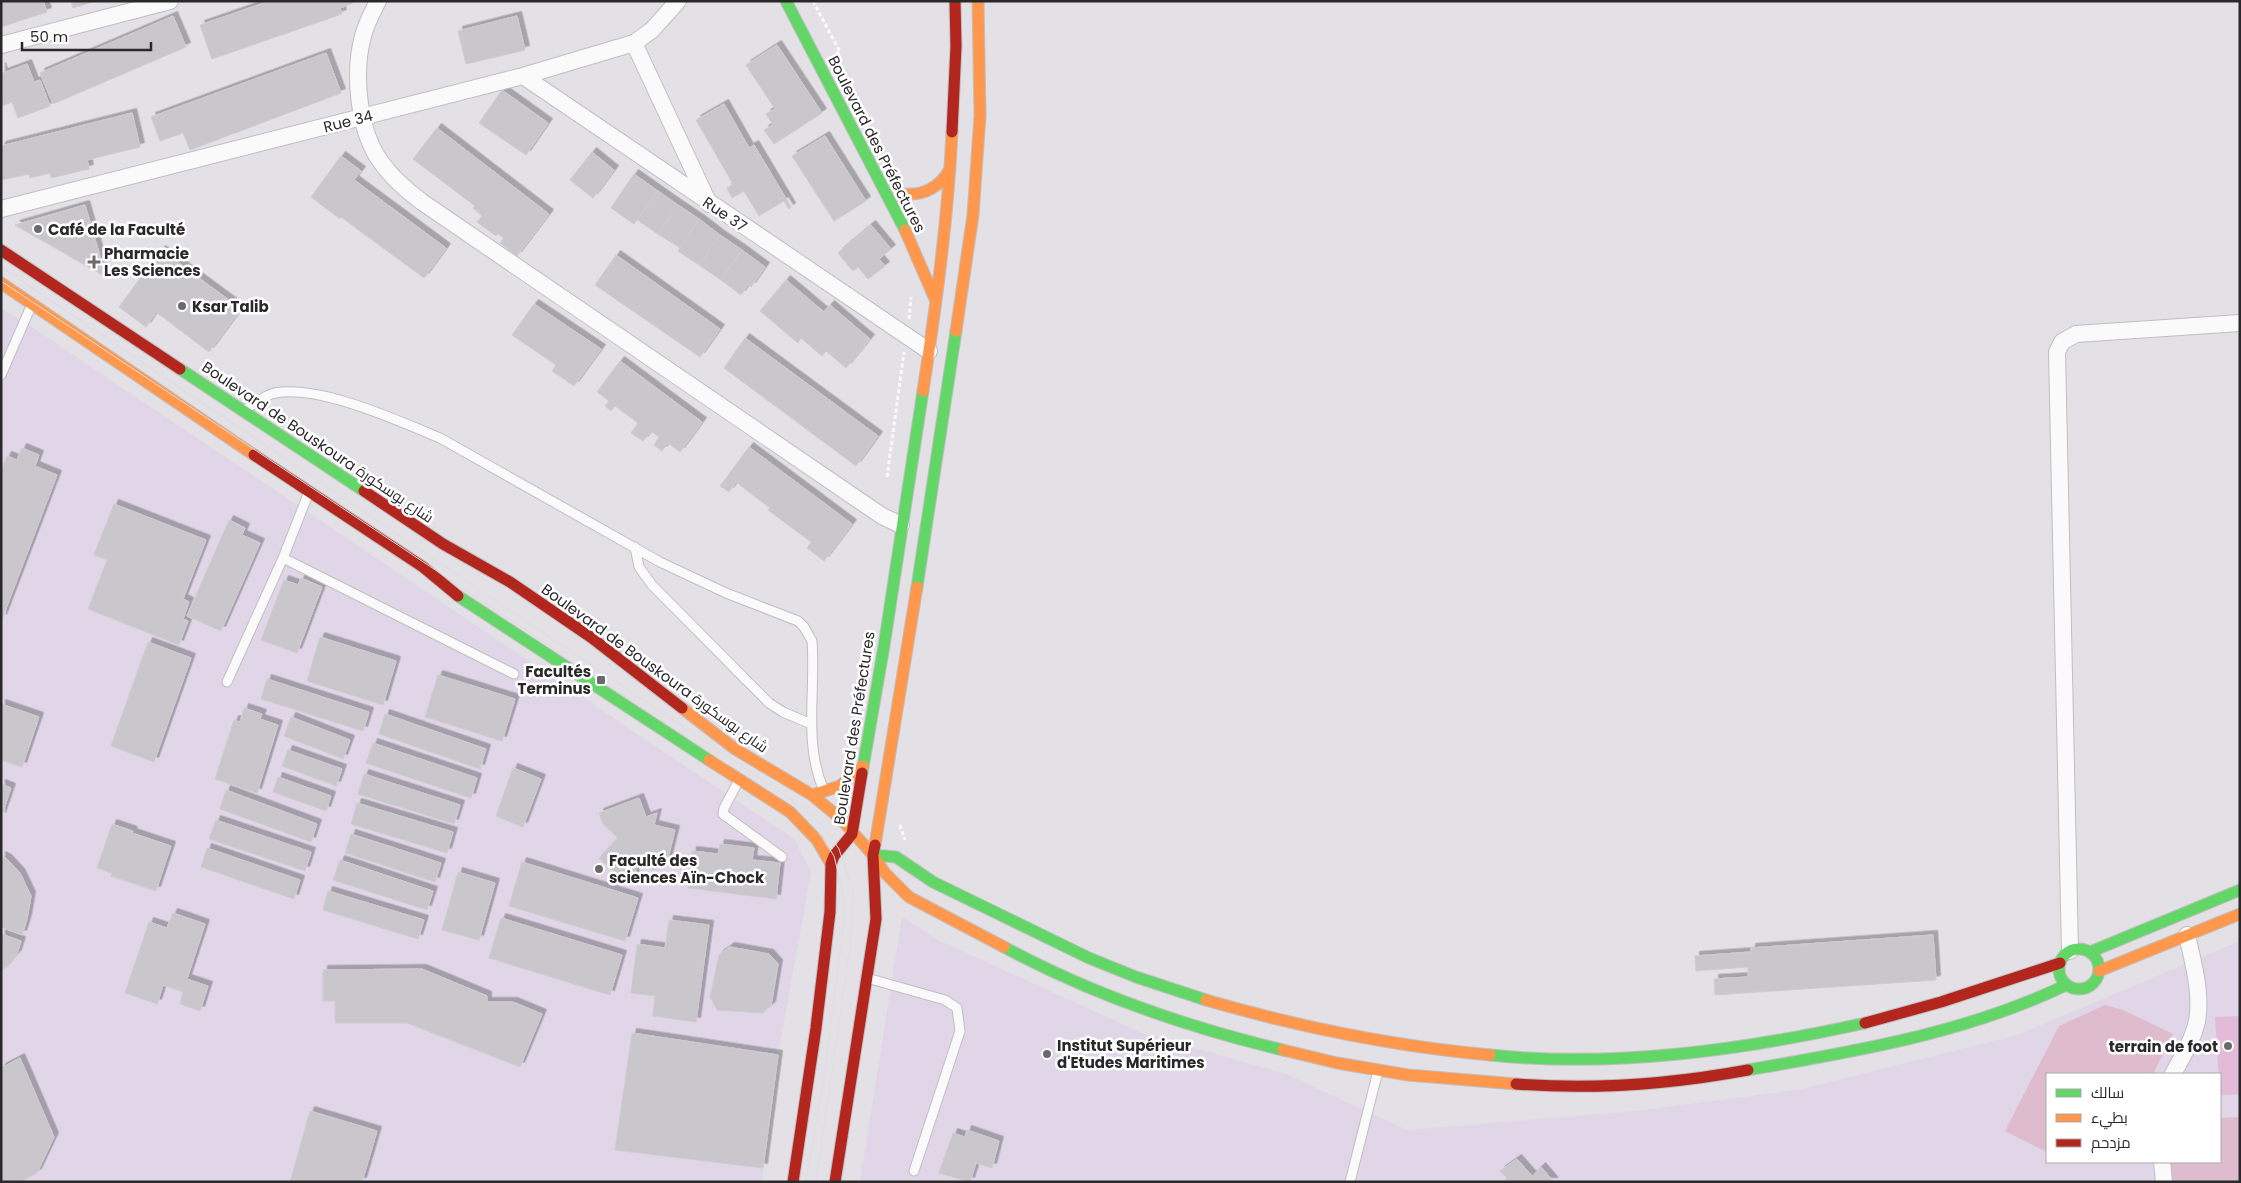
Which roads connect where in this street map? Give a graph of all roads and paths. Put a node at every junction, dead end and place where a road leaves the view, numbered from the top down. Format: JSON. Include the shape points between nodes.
{"nodes":[{"id":1,"x":170,"y":1,"type":"edge"},
{"id":2,"x":378,"y":1,"type":"edge"},
{"id":3,"x":678,"y":1,"type":"edge"},
{"id":4,"x":786,"y":1,"type":"edge"},
{"id":5,"x":955,"y":1,"type":"edge"},
{"id":6,"x":978,"y":1,"type":"edge"},
{"id":7,"x":634,"y":43,"type":"junction"},
{"id":8,"x":1,"y":45,"type":"edge"},
{"id":9,"x":523,"y":76,"type":"junction"},
{"id":10,"x":362,"y":117,"type":"junction"},
{"id":11,"x":950,"y":169,"type":"junction"},
{"id":12,"x":902,"y":194,"type":"dead end"},
{"id":13,"x":709,"y":204,"type":"junction"},
{"id":14,"x":1,"y":209,"type":"edge"},
{"id":15,"x":1,"y":250,"type":"edge"},
{"id":16,"x":931,"y":251,"type":"dead end"},
{"id":17,"x":939,"y":268,"type":"junction"},
{"id":18,"x":963,"y":282,"type":"junction"},
{"id":19,"x":1,"y":283,"type":"edge"},
{"id":20,"x":912,"y":290,"type":"dead end"},
{"id":21,"x":936,"y":302,"type":"junction"},
{"id":22,"x":32,"y":304,"type":"junction"},
{"id":23,"x":958,"y":317,"type":"junction"},
{"id":24,"x":2240,"y":323,"type":"edge"},
{"id":25,"x":906,"y":336,"type":"junction"},
{"id":26,"x":929,"y":351,"type":"junction"},
{"id":27,"x":1,"y":374,"type":"edge"},
{"id":28,"x":244,"y":410,"type":"junction"},
{"id":29,"x":887,"y":478,"type":"dead end"},
{"id":30,"x":309,"y":492,"type":"junction"},
{"id":31,"x":901,"y":525,"type":"junction"},
{"id":32,"x":635,"y":547,"type":"junction"},
{"id":33,"x":283,"y":558,"type":"junction"},
{"id":34,"x":514,"y":674,"type":"dead end"},
{"id":35,"x":227,"y":682,"type":"dead end"},
{"id":36,"x":812,"y":724,"type":"junction"},
{"id":37,"x":863,"y":766,"type":"junction"},
{"id":38,"x":739,"y":780,"type":"junction"},
{"id":39,"x":825,"y":793,"type":"junction"},
{"id":40,"x":812,"y":796,"type":"junction"},
{"id":41,"x":900,"y":816,"type":"dead end"},
{"id":42,"x":852,"y":834,"type":"junction"},
{"id":43,"x":906,"y":843,"type":"dead end"},
{"id":44,"x":873,"y":855,"type":"junction"},
{"id":45,"x":782,"y":857,"type":"dead end"},
{"id":46,"x":831,"y":864,"type":"junction"},
{"id":47,"x":2240,"y":890,"type":"edge"},
{"id":48,"x":909,"y":897,"type":"junction"},
{"id":49,"x":896,"y":901,"type":"dead end"},
{"id":50,"x":885,"y":909,"type":"dead end"},
{"id":51,"x":2240,"y":914,"type":"edge"},
{"id":52,"x":876,"y":919,"type":"junction"},
{"id":53,"x":2188,"y":936,"type":"junction"},
{"id":54,"x":2090,"y":952,"type":"junction"},
{"id":55,"x":2065,"y":957,"type":"junction"},
{"id":56,"x":2099,"y":971,"type":"junction"},
{"id":57,"x":867,"y":978,"type":"junction"},
{"id":58,"x":2066,"y":985,"type":"junction"},
{"id":59,"x":1378,"y":1070,"type":"junction"},
{"id":60,"x":2174,"y":1073,"type":"edge"},
{"id":61,"x":2162,"y":1163,"type":"edge"},
{"id":62,"x":914,"y":1170,"type":"dead end"},
{"id":63,"x":793,"y":1182,"type":"edge"},
{"id":64,"x":835,"y":1182,"type":"edge"},
{"id":65,"x":1350,"y":1182,"type":"edge"},
{"id":66,"x":2164,"y":1182,"type":"edge"}],
"edges":[{"from":1,"to":8,"type":"street"},
{"from":2,"to":10,"type":"street","via":[[362,36],[359,56]]},
{"from":3,"to":7,"type":"street","name":"Rue 34","via":[[652,30]]},
{"from":4,"to":21,"type":"street","name":"Boulevard des Préfectures","via":[[903,226]]},
{"from":5,"to":11,"type":"street","name":"Boulevard des Préfectures"},
{"from":6,"to":18,"type":"street","via":[[980,116],[973,216]]},
{"from":7,"to":9,"type":"street","name":"Rue 34"},
{"from":7,"to":13,"type":"street"},
{"from":9,"to":10,"type":"street","name":"Rue 34"},
{"from":9,"to":13,"type":"street","name":"Rue 37"},
{"from":10,"to":14,"type":"street","name":"Rue 34"},
{"from":10,"to":31,"type":"street","via":[[380,160],[396,181],[422,202],[874,510]]},
{"from":11,"to":12,"type":"street","via":[[941,183],[927,192]]},
{"from":11,"to":17,"type":"street","name":"Boulevard des Préfectures"},
{"from":13,"to":25,"type":"street","name":"Rue 37"},
{"from":15,"to":28,"type":"street","name":"Boulevard de Bouskoura شارع بوسكورة"},
{"from":16,"to":17,"type":"street","name":"Boulevard des Préfectures"},
{"from":17,"to":18,"type":"street","via":[[946,276]]},
{"from":17,"to":21,"type":"street","name":"Boulevard des Préfectures"},
{"from":18,"to":23,"type":"street"},
{"from":19,"to":22,"type":"street"},
{"from":20,"to":25,"type":"path"},
{"from":21,"to":23,"type":"street","via":[[945,312]]},
{"from":21,"to":26,"type":"street","name":"Boulevard des Préfectures"},
{"from":22,"to":27,"type":"lane"},
{"from":22,"to":30,"type":"street"},
{"from":23,"to":44,"type":"street"},
{"from":24,"to":55,"type":"street","via":[[2076,334],[2062,342],[2057,352]]},
{"from":25,"to":26,"type":"street","name":"Rue 37"},
{"from":25,"to":29,"type":"path"},
{"from":26,"to":31,"type":"street","name":"Boulevard des Préfectures"},
{"from":28,"to":32,"type":"lane","via":[[272,393],[299,391],[396,420],[440,438]]},
{"from":28,"to":40,"type":"street","name":"Boulevard de Bouskoura شارع بوسكورة","via":[[443,544],[510,582],[576,626],[735,749]]},
{"from":30,"to":33,"type":"lane"},
{"from":30,"to":38,"type":"street","via":[[423,567],[469,604]]},
{"from":31,"to":37,"type":"street","name":"Boulevard des Préfectures"},
{"from":32,"to":36,"type":"lane","via":[[639,567],[652,585],[758,693],[783,712]]},
{"from":32,"to":36,"type":"lane","via":[[692,578],[790,618],[804,627],[812,642]]},
{"from":33,"to":34,"type":"lane"},
{"from":33,"to":35,"type":"lane"},
{"from":36,"to":39,"type":"lane","via":[[813,760]]},
{"from":37,"to":39,"type":"street","via":[[846,782]]},
{"from":37,"to":42,"type":"street","name":"Boulevard des Préfectures"},
{"from":38,"to":45,"type":"lane","via":[[723,814]]},
{"from":38,"to":46,"type":"street","via":[[798,818]]},
{"from":39,"to":40,"type":"street"},
{"from":40,"to":42,"type":"street","name":"Boulevard de Bouskoura شارع بوسكورة","via":[[840,819]]},
{"from":41,"to":43,"type":"path"},
{"from":42,"to":44,"type":"street","name":"Boulevard de Bouskoura شارع بوسكورة"},
{"from":42,"to":46,"type":"street","name":"Boulevard des Préfectures"},
{"from":44,"to":48,"type":"street","name":"Boulevard de Bouskoura شارع بوسكورة","via":[[885,874]]},
{"from":44,"to":52,"type":"street"},
{"from":44,"to":55,"type":"street","via":[[892,856],[922,876],[1068,949],[1133,976],[1267,1018],[1336,1034],[1475,1054],[1616,1058],[1687,1053],[1782,1039],[1869,1022],[1936,1004]]},
{"from":46,"to":63,"type":"street","via":[[830,912]]},
{"from":47,"to":54,"type":"street"},
{"from":48,"to":49,"type":"street"},
{"from":48,"to":59,"type":"street","via":[[1077,983],[1142,1008],[1220,1035]]},
{"from":50,"to":52,"type":"street"},
{"from":51,"to":53,"type":"street"},
{"from":52,"to":57,"type":"street"},
{"from":53,"to":56,"type":"street"},
{"from":53,"to":60,"type":"street","via":[[2198,1008],[2193,1034]]},
{"from":54,"to":55,"type":"street","via":[[2078,949]]},
{"from":54,"to":56,"type":"street"},
{"from":55,"to":58,"type":"street","via":[[2060,975]]},
{"from":56,"to":58,"type":"street","via":[[2090,986],[2078,989]]},
{"from":57,"to":62,"type":"lane","via":[[945,1000],[957,1008],[960,1031]]},
{"from":57,"to":64,"type":"street"},
{"from":58,"to":59,"type":"street","via":[[2039,998],[1969,1022],[1872,1048],[1692,1080],[1624,1085],[1529,1085]]},
{"from":59,"to":65,"type":"lane"},
{"from":61,"to":66,"type":"street"}]}
